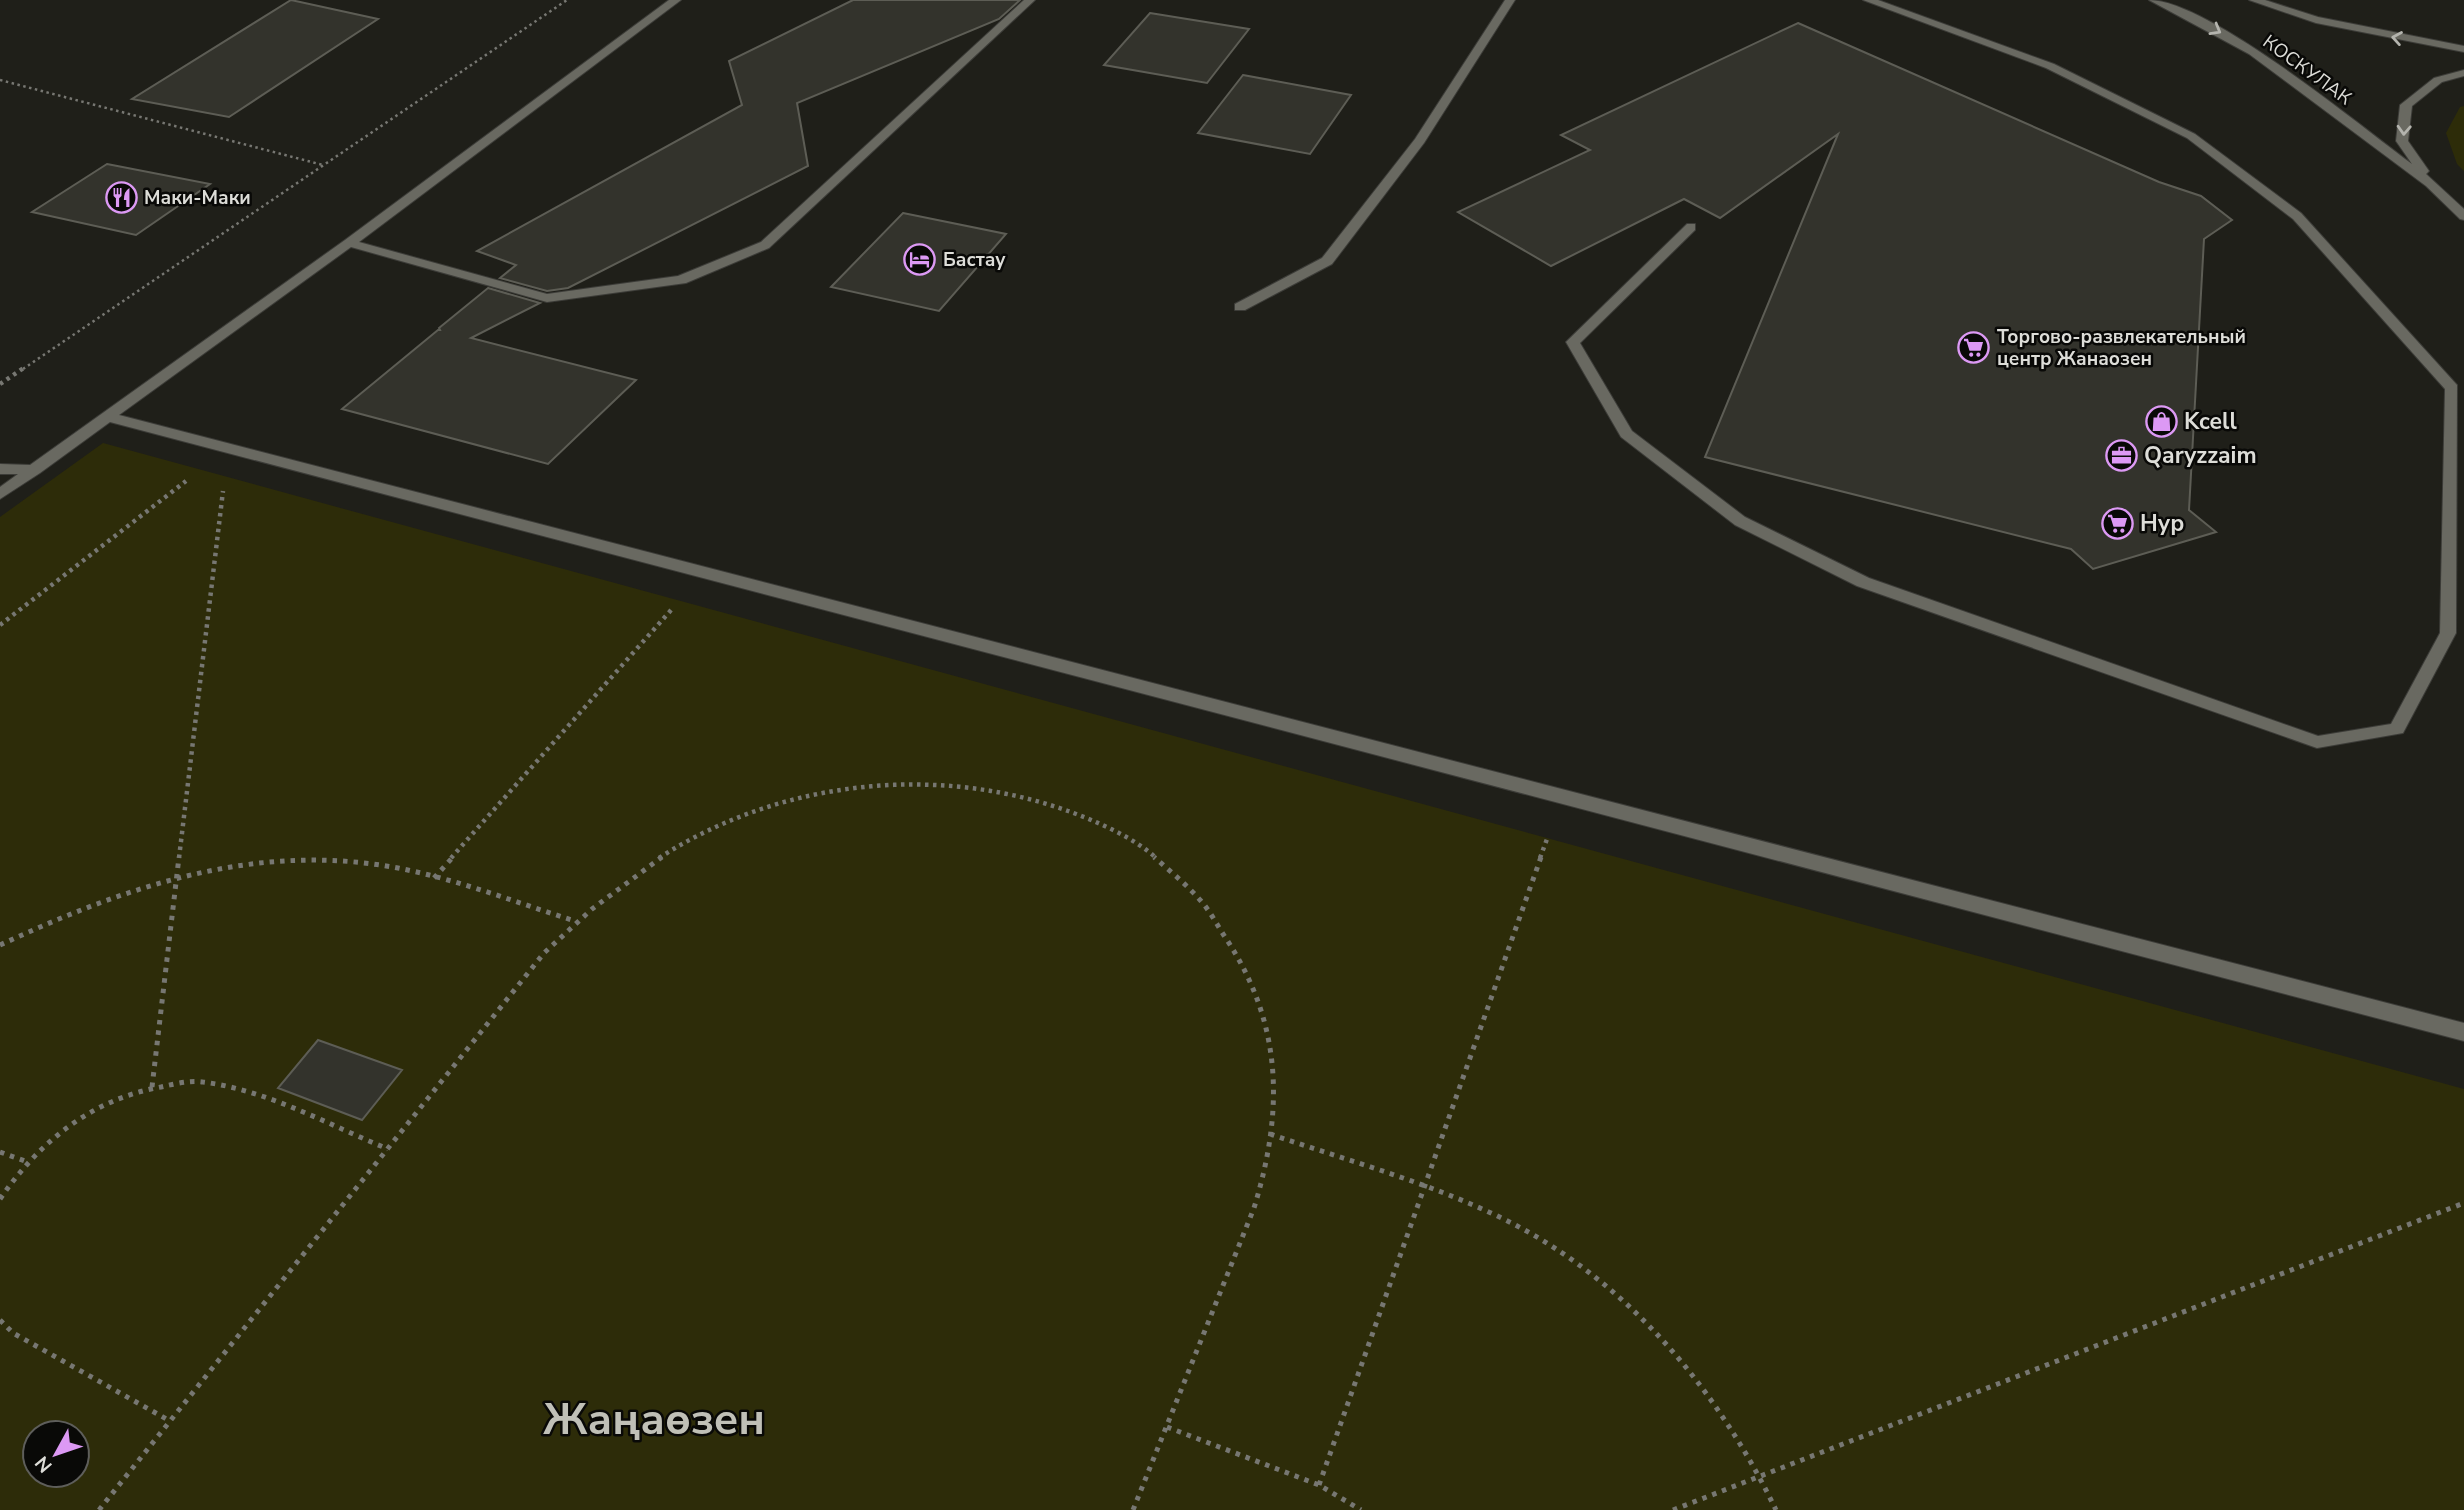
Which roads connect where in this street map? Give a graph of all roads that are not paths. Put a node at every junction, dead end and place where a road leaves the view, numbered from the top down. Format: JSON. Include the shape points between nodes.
{"nodes":[{"id":1,"x":676,"y":0,"type":"edge"},
{"id":2,"x":1030,"y":0,"type":"edge"},
{"id":3,"x":1510,"y":0,"type":"edge"},
{"id":4,"x":1868,"y":0,"type":"edge"},
{"id":5,"x":2154,"y":0,"type":"edge"},
{"id":6,"x":2254,"y":0,"type":"edge"},
{"id":7,"x":2464,"y":49,"type":"edge"},
{"id":8,"x":2464,"y":73,"type":"edge"},
{"id":9,"x":2430,"y":183,"type":"junction"},
{"id":10,"x":2464,"y":208,"type":"edge"},
{"id":11,"x":2464,"y":216,"type":"edge"},
{"id":12,"x":1691,"y":227,"type":"dead end"},
{"id":13,"x":349,"y":243,"type":"junction"},
{"id":14,"x":1240,"y":307,"type":"dead end"},
{"id":15,"x":2458,"y":389,"type":"edge"},
{"id":16,"x":109,"y":416,"type":"junction"},
{"id":17,"x":0,"y":469,"type":"edge"},
{"id":18,"x":35,"y":470,"type":"junction"},
{"id":19,"x":0,"y":494,"type":"edge"},
{"id":20,"x":2464,"y":1032,"type":"edge"}],
"edges":[{"from":1,"to":13,"type":"street"},
{"from":2,"to":13,"type":"street","via":[[765,245],[681,280],[547,298]]},
{"from":3,"to":14,"type":"street","via":[[1420,141],[1327,261]]},
{"from":4,"to":15,"type":"street","via":[[2050,66],[2191,136],[2297,216]]},
{"from":5,"to":9,"type":"street","name":"КОСКУЛАК","one_way":true,"via":[[2253,52]]},
{"from":7,"to":6,"type":"street","name":"КОСКУЛАК","one_way":true,"via":[[2316,20]]},
{"from":8,"to":9,"type":"street","one_way":true,"via":[[2438,80],[2406,105],[2402,141]]},
{"from":9,"to":10,"type":"street"},
{"from":9,"to":11,"type":"street"},
{"from":12,"to":15,"type":"street","via":[[1573,342],[1626,434],[1740,521],[1863,582],[2317,742],[2397,729],[2448,633]]},
{"from":13,"to":16,"type":"street"},
{"from":16,"to":18,"type":"street"},
{"from":16,"to":20,"type":"street"},
{"from":17,"to":18,"type":"street"},
{"from":18,"to":19,"type":"street"}]}
